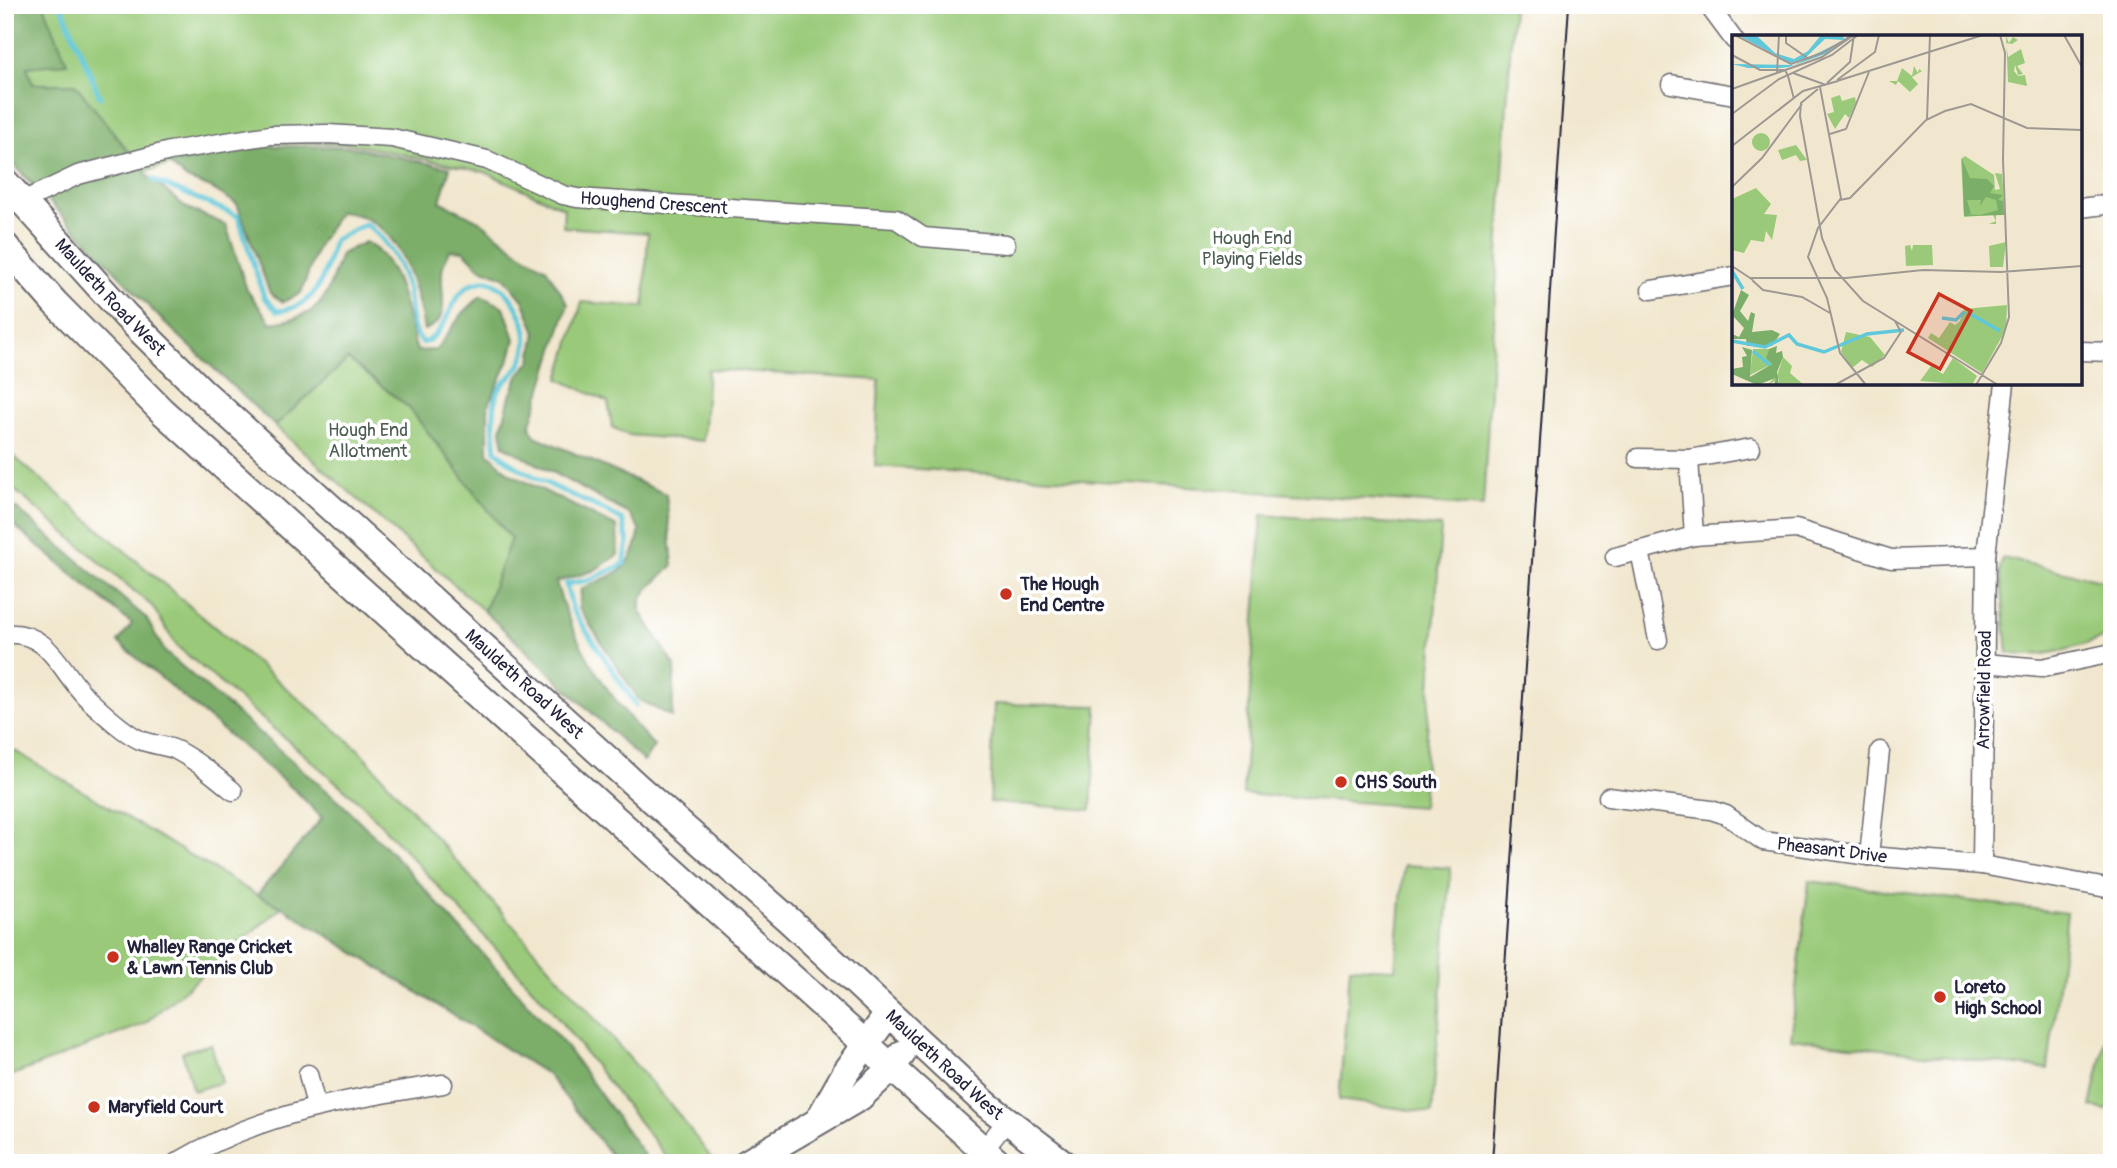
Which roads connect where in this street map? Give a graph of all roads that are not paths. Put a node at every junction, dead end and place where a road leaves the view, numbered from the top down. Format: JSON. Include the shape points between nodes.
{"nodes":[{"id":1,"x":1708,"y":5,"type":"edge"},
{"id":2,"x":1732,"y":37,"type":"edge"},
{"id":3,"x":1671,"y":84,"type":"dead end"},
{"id":4,"x":1732,"y":95,"type":"edge"},
{"id":5,"x":14,"y":192,"type":"edge"},
{"id":6,"x":2112,"y":204,"type":"edge"},
{"id":7,"x":2082,"y":208,"type":"edge"},
{"id":8,"x":1006,"y":244,"type":"dead end"},
{"id":9,"x":5,"y":246,"type":"edge"},
{"id":10,"x":1732,"y":276,"type":"edge"},
{"id":11,"x":1650,"y":290,"type":"dead end"},
{"id":12,"x":2082,"y":351,"type":"edge"},
{"id":13,"x":2112,"y":352,"type":"edge"},
{"id":14,"x":2005,"y":385,"type":"edge"},
{"id":15,"x":1751,"y":448,"type":"dead end"},
{"id":16,"x":1638,"y":458,"type":"dead end"},
{"id":17,"x":1689,"y":459,"type":"junction"},
{"id":18,"x":1694,"y":536,"type":"junction"},
{"id":19,"x":1640,"y":551,"type":"junction"},
{"id":20,"x":1986,"y":556,"type":"junction"},
{"id":21,"x":1615,"y":557,"type":"dead end"},
{"id":22,"x":5,"y":634,"type":"edge"},
{"id":23,"x":1658,"y":640,"type":"dead end"},
{"id":24,"x":2112,"y":653,"type":"edge"},
{"id":25,"x":1984,"y":663,"type":"junction"},
{"id":26,"x":1880,"y":751,"type":"dead end"},
{"id":27,"x":233,"y":791,"type":"dead end"},
{"id":28,"x":1608,"y":797,"type":"dead end"},
{"id":29,"x":1869,"y":856,"type":"junction"},
{"id":30,"x":1982,"y":866,"type":"junction"},
{"id":31,"x":2112,"y":889,"type":"edge"},
{"id":32,"x":888,"y":1014,"type":"junction"},
{"id":33,"x":913,"y":1038,"type":"junction"},
{"id":34,"x":865,"y":1046,"type":"junction"},
{"id":35,"x":891,"y":1069,"type":"junction"},
{"id":36,"x":308,"y":1074,"type":"dead end"},
{"id":37,"x":443,"y":1084,"type":"dead end"},
{"id":38,"x":316,"y":1107,"type":"junction"},
{"id":39,"x":820,"y":1118,"type":"junction"},
{"id":40,"x":1007,"y":1121,"type":"junction"},
{"id":41,"x":984,"y":1158,"type":"edge"},
{"id":42,"x":176,"y":1163,"type":"edge"},
{"id":43,"x":747,"y":1163,"type":"edge"},
{"id":44,"x":1063,"y":1163,"type":"edge"}],
"edges":[{"from":1,"to":2,"type":"street"},
{"from":3,"to":4,"type":"street"},
{"from":5,"to":8,"type":"street","name":"Houghend Crescent","via":[[125,161],[270,135],[392,138],[487,160],[563,195],[896,219],[923,237]]},
{"from":5,"to":32,"type":"street","name":"Mauldeth Road West","via":[[126,316],[201,389],[790,920]]},
{"from":6,"to":7,"type":"street"},
{"from":9,"to":34,"type":"street","via":[[162,411]]},
{"from":10,"to":11,"type":"street"},
{"from":12,"to":13,"type":"street"},
{"from":14,"to":20,"type":"street","name":"Arrowfield Road"},
{"from":15,"to":17,"type":"street"},
{"from":16,"to":17,"type":"street"},
{"from":17,"to":18,"type":"street"},
{"from":18,"to":19,"type":"street"},
{"from":18,"to":20,"type":"street","via":[[1796,529],[1891,559]]},
{"from":19,"to":21,"type":"street"},
{"from":19,"to":23,"type":"street"},
{"from":20,"to":25,"type":"street","name":"Arrowfield Road"},
{"from":22,"to":27,"type":"street","via":[[29,635],[46,645],[90,701],[137,739],[173,748]]},
{"from":24,"to":25,"type":"street","via":[[2042,668]]},
{"from":25,"to":30,"type":"street","name":"Arrowfield Road"},
{"from":26,"to":29,"type":"street"},
{"from":28,"to":29,"type":"street","name":"Pheasant Drive","via":[[1711,810],[1763,841]]},
{"from":29,"to":30,"type":"street","name":"Pheasant Drive"},
{"from":30,"to":31,"type":"street"},
{"from":32,"to":33,"type":"street","name":"Mauldeth Road West"},
{"from":32,"to":34,"type":"street"},
{"from":33,"to":35,"type":"street"},
{"from":33,"to":40,"type":"street","name":"Mauldeth Road West"},
{"from":34,"to":35,"type":"street"},
{"from":34,"to":39,"type":"street"},
{"from":35,"to":39,"type":"street","via":[[860,1097]]},
{"from":35,"to":41,"type":"street"},
{"from":36,"to":38,"type":"street"},
{"from":37,"to":38,"type":"street"},
{"from":38,"to":42,"type":"street","via":[[227,1134]]},
{"from":39,"to":43,"type":"street"},
{"from":40,"to":41,"type":"street"},
{"from":40,"to":44,"type":"street","name":"Mauldeth Road West"}]}
